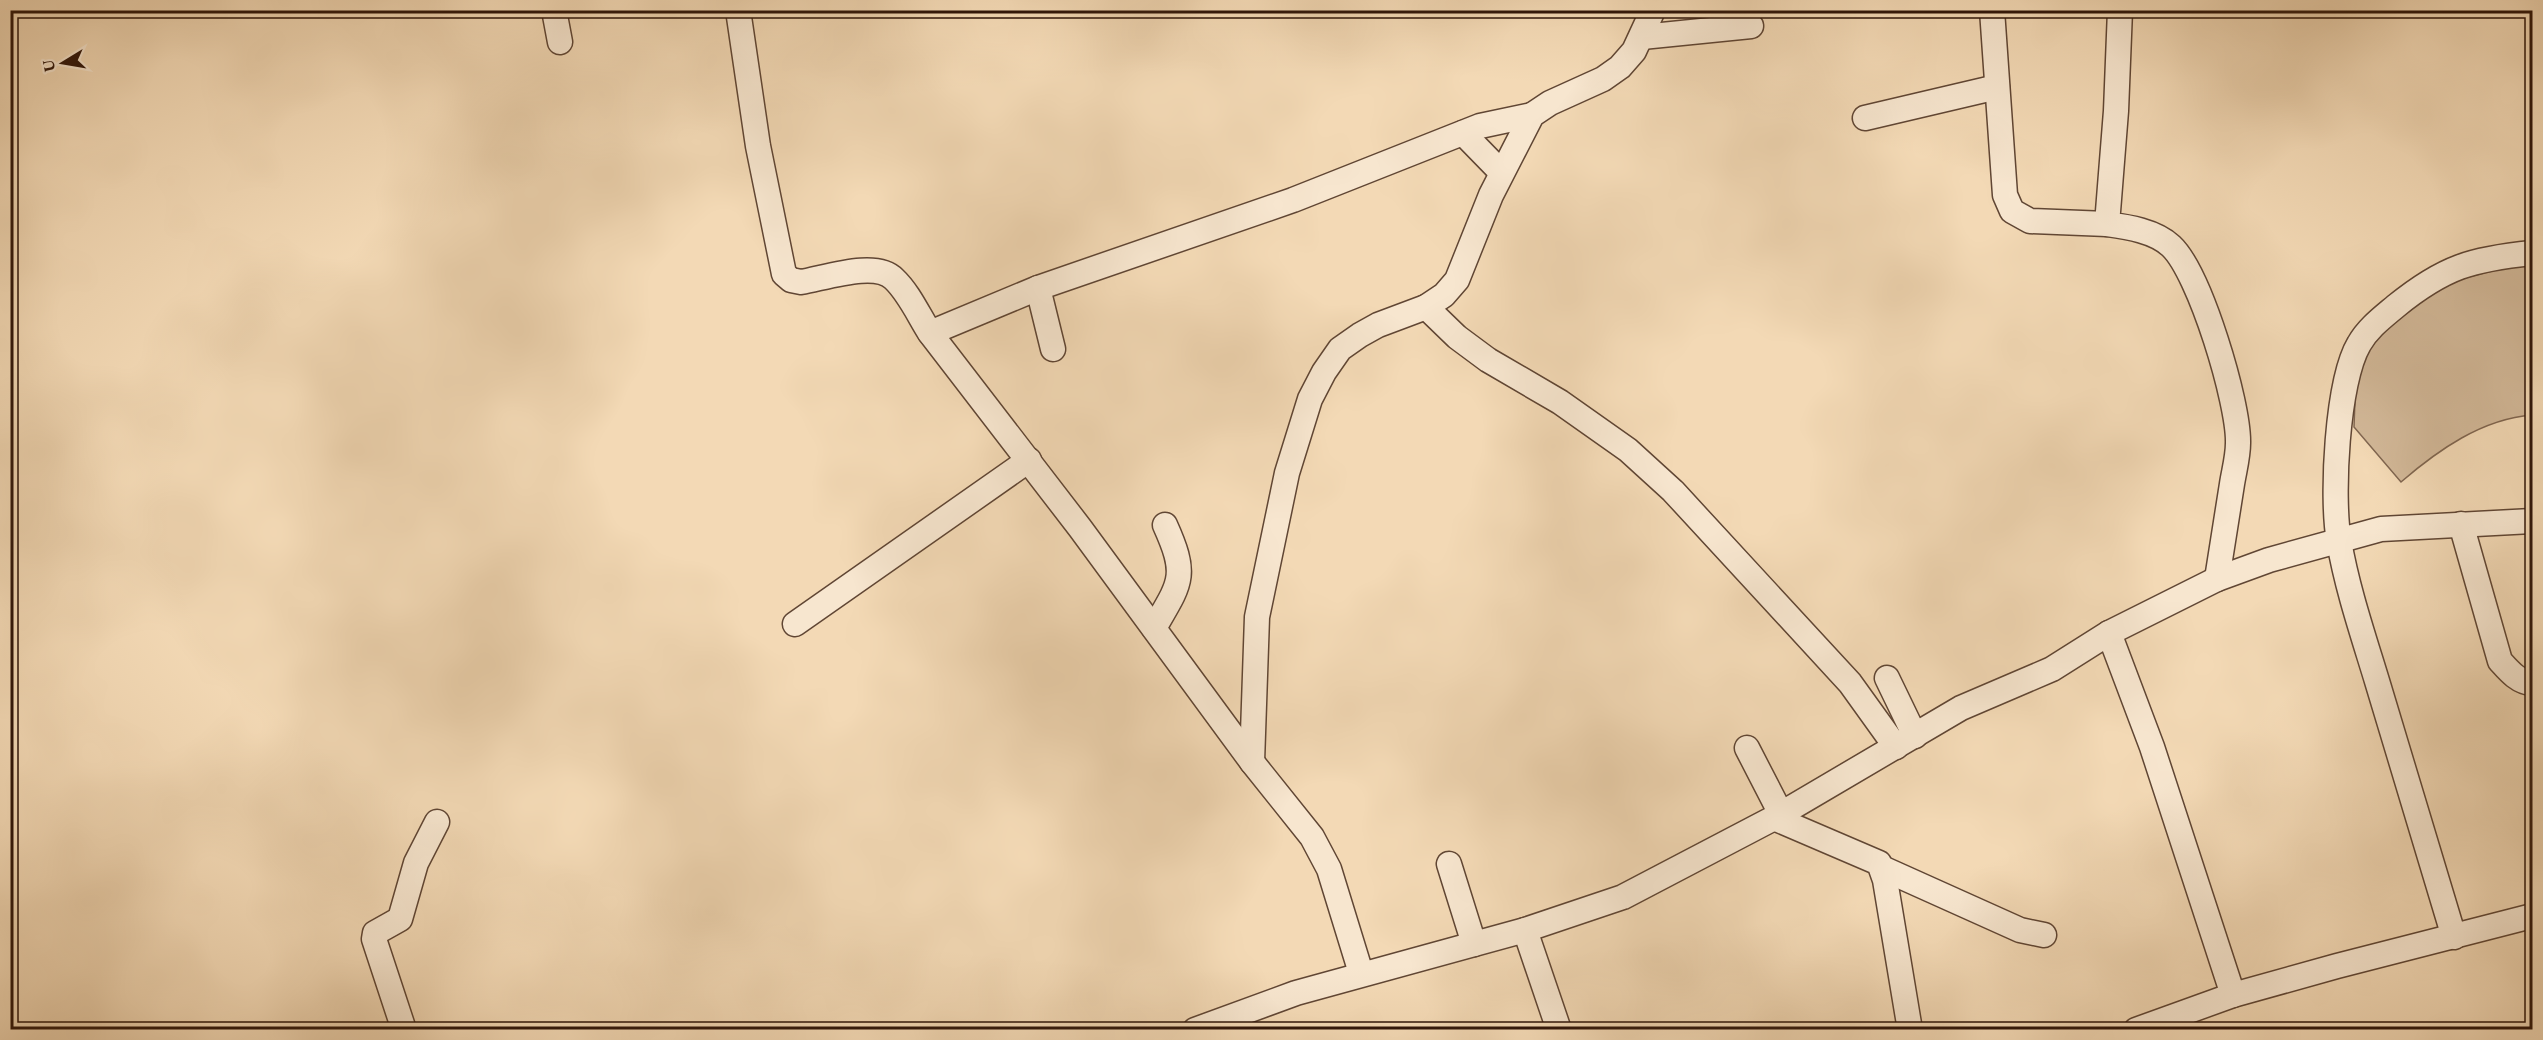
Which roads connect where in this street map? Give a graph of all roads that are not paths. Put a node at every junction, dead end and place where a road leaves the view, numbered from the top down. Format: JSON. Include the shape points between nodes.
{"nodes":[{"id":1,"x":554,"y":10,"type":"edge"},
{"id":2,"x":738,"y":10,"type":"edge"},
{"id":3,"x":1653,"y":10,"type":"edge"},
{"id":4,"x":1992,"y":10,"type":"edge"},
{"id":5,"x":2120,"y":10,"type":"edge"},
{"id":6,"x":1751,"y":26,"type":"dead end"},
{"id":7,"x":1642,"y":37,"type":"junction"},
{"id":8,"x":560,"y":42,"type":"dead end"},
{"id":9,"x":1997,"y":87,"type":"junction"},
{"id":10,"x":1532,"y":115,"type":"junction"},
{"id":11,"x":1865,"y":118,"type":"dead end"},
{"id":12,"x":1463,"y":133,"type":"junction"},
{"id":13,"x":1501,"y":172,"type":"junction"},
{"id":14,"x":2107,"y":224,"type":"junction"},
{"id":15,"x":2532,"y":253,"type":"edge"},
{"id":16,"x":1038,"y":288,"type":"junction"},
{"id":17,"x":1426,"y":308,"type":"junction"},
{"id":18,"x":930,"y":333,"type":"junction"},
{"id":19,"x":1053,"y":349,"type":"dead end"},
{"id":20,"x":1029,"y":460,"type":"junction"},
{"id":21,"x":2532,"y":521,"type":"edge"},
{"id":22,"x":2461,"y":524,"type":"junction"},
{"id":23,"x":1165,"y":525,"type":"dead end"},
{"id":24,"x":2338,"y":540,"type":"junction"},
{"id":25,"x":2217,"y":579,"type":"junction"},
{"id":26,"x":795,"y":624,"type":"dead end"},
{"id":27,"x":1154,"y":628,"type":"junction"},
{"id":28,"x":2109,"y":633,"type":"junction"},
{"id":29,"x":1887,"y":678,"type":"dead end"},
{"id":30,"x":2532,"y":683,"type":"edge"},
{"id":31,"x":1906,"y":742,"type":"junction"},
{"id":32,"x":1748,"y":747,"type":"dead end"},
{"id":33,"x":1252,"y":762,"type":"junction"},
{"id":34,"x":1777,"y":816,"type":"junction"},
{"id":35,"x":437,"y":822,"type":"dead end"},
{"id":36,"x":1449,"y":864,"type":"dead end"},
{"id":37,"x":1882,"y":868,"type":"junction"},
{"id":38,"x":2532,"y":916,"type":"edge"},
{"id":39,"x":1525,"y":930,"type":"junction"},
{"id":40,"x":2044,"y":935,"type":"dead end"},
{"id":41,"x":2454,"y":937,"type":"junction"},
{"id":42,"x":1474,"y":944,"type":"junction"},
{"id":43,"x":1361,"y":973,"type":"junction"},
{"id":44,"x":2233,"y":995,"type":"junction"},
{"id":45,"x":404,"y":1029,"type":"edge"},
{"id":46,"x":1195,"y":1029,"type":"edge"},
{"id":47,"x":1559,"y":1029,"type":"edge"},
{"id":48,"x":1910,"y":1029,"type":"edge"},
{"id":49,"x":2136,"y":1029,"type":"edge"}],
"edges":[{"from":1,"to":8,"type":"street"},
{"from":2,"to":18,"type":"street","via":[[758,146],[784,274],[801,282],[872,269],[885,272],[895,280]]},
{"from":3,"to":7,"type":"street"},
{"from":4,"to":9,"type":"street"},
{"from":5,"to":14,"type":"street"},
{"from":6,"to":7,"type":"street"},
{"from":7,"to":10,"type":"street","via":[[1620,67],[1604,79]]},
{"from":9,"to":11,"type":"street"},
{"from":9,"to":14,"type":"street","via":[[2004,195],[2012,211],[2030,221]]},
{"from":10,"to":12,"type":"street"},
{"from":10,"to":13,"type":"street"},
{"from":12,"to":13,"type":"street"},
{"from":12,"to":16,"type":"street","via":[[1293,200]]},
{"from":13,"to":17,"type":"street","via":[[1457,280]]},
{"from":14,"to":25,"type":"street","via":[[2149,233],[2182,257],[2214,338],[2238,443]]},
{"from":15,"to":24,"type":"street","via":[[2480,260],[2444,272],[2378,321],[2358,345],[2347,378],[2338,456]]},
{"from":16,"to":18,"type":"street"},
{"from":16,"to":19,"type":"street"},
{"from":17,"to":31,"type":"street","via":[[1488,360],[1560,402],[1628,450],[1673,491]]},
{"from":17,"to":33,"type":"street","via":[[1378,325],[1340,349],[1310,399],[1287,473],[1257,616]]},
{"from":18,"to":20,"type":"street"},
{"from":20,"to":26,"type":"street"},
{"from":20,"to":27,"type":"street"},
{"from":21,"to":22,"type":"street"},
{"from":22,"to":24,"type":"street","via":[[2381,529]]},
{"from":22,"to":30,"type":"street","via":[[2500,661],[2510,673]]},
{"from":23,"to":27,"type":"street","via":[[1181,573],[1177,591]]},
{"from":24,"to":25,"type":"street"},
{"from":24,"to":41,"type":"street"},
{"from":25,"to":28,"type":"street"},
{"from":27,"to":33,"type":"street"},
{"from":28,"to":31,"type":"street","via":[[2052,669],[1961,708]]},
{"from":28,"to":44,"type":"street","via":[[2152,747]]},
{"from":29,"to":31,"type":"street"},
{"from":31,"to":34,"type":"street"},
{"from":32,"to":34,"type":"street"},
{"from":33,"to":43,"type":"street","via":[[1322,853]]},
{"from":34,"to":37,"type":"street","via":[[1875,859]]},
{"from":34,"to":39,"type":"street","via":[[1623,897]]},
{"from":35,"to":45,"type":"street","via":[[416,863],[400,919],[375,933],[374,939]]},
{"from":36,"to":42,"type":"street"},
{"from":37,"to":40,"type":"street","via":[[2020,930]]},
{"from":37,"to":48,"type":"street"},
{"from":38,"to":41,"type":"street"},
{"from":39,"to":42,"type":"street"},
{"from":39,"to":47,"type":"street"},
{"from":41,"to":44,"type":"street"},
{"from":42,"to":43,"type":"street"},
{"from":43,"to":46,"type":"street"},
{"from":44,"to":49,"type":"street"}]}
